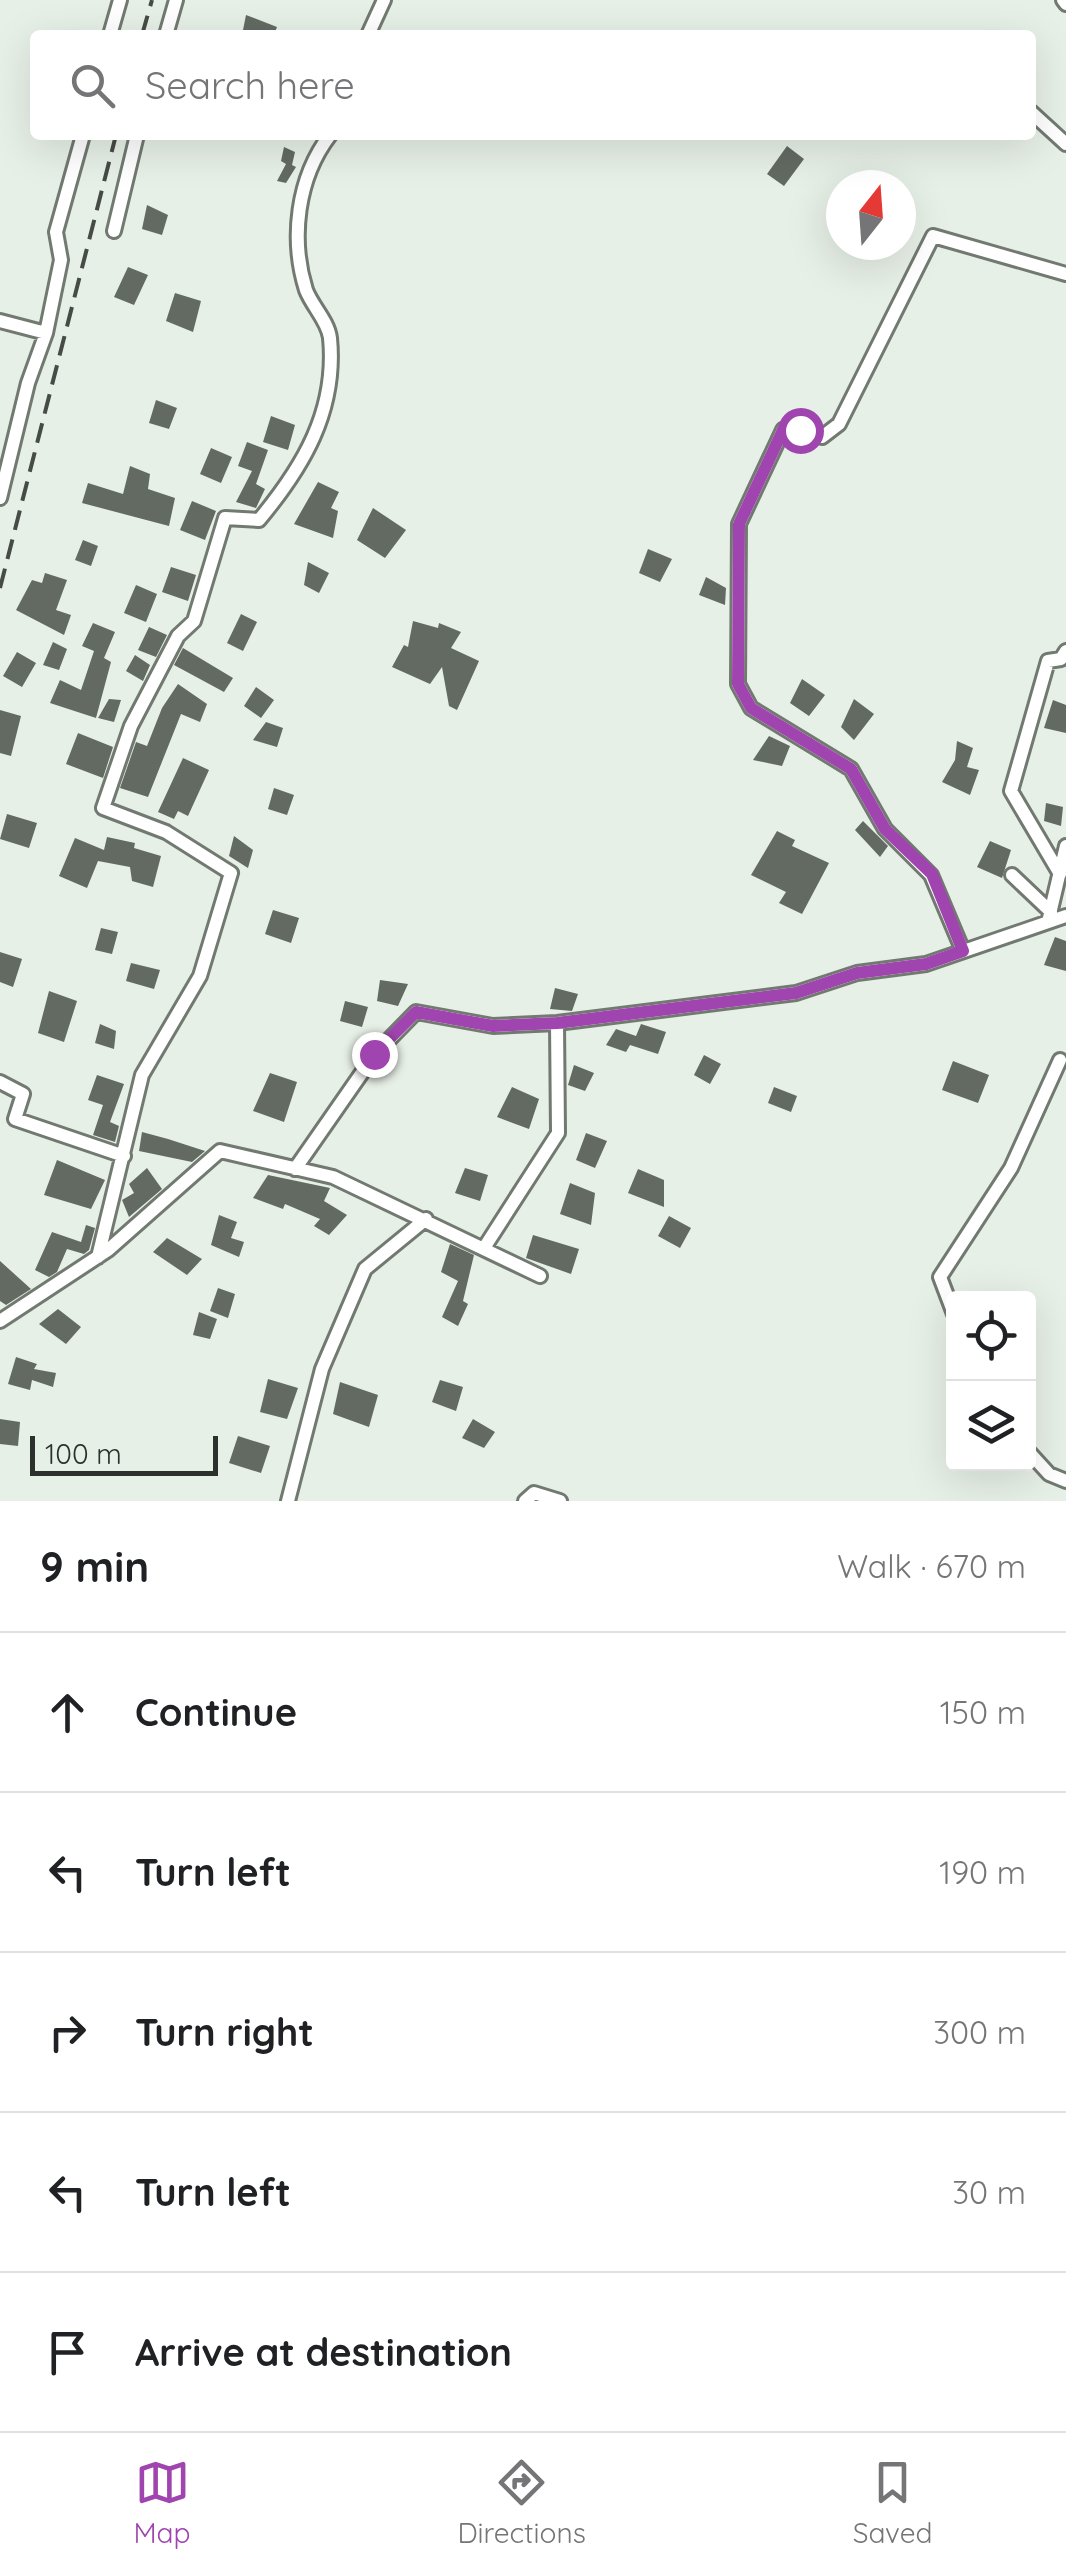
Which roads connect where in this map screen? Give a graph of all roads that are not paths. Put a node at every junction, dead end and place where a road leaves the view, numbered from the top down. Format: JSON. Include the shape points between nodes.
{"nodes":[{"id":1,"x":120,"y":0,"type":"edge"},
{"id":2,"x":176,"y":0,"type":"edge"},
{"id":3,"x":384,"y":0,"type":"edge"},
{"id":4,"x":111,"y":30,"type":"edge"},
{"id":5,"x":167,"y":30,"type":"edge"},
{"id":6,"x":370,"y":30,"type":"edge"},
{"id":7,"x":1036,"y":117,"type":"edge"},
{"id":8,"x":82,"y":140,"type":"edge"},
{"id":9,"x":136,"y":140,"type":"edge"},
{"id":10,"x":327,"y":140,"type":"edge"},
{"id":11,"x":1066,"y":144,"type":"edge"},
{"id":12,"x":114,"y":231,"type":"dead end"},
{"id":13,"x":1066,"y":274,"type":"edge"},
{"id":14,"x":0,"y":321,"type":"edge"},
{"id":15,"x":46,"y":333,"type":"junction"},
{"id":16,"x":0,"y":498,"type":"edge"},
{"id":17,"x":1066,"y":651,"type":"edge"},
{"id":18,"x":1066,"y":846,"type":"edge"},
{"id":19,"x":1012,"y":874,"type":"dead end"},
{"id":20,"x":1060,"y":874,"type":"junction"},
{"id":21,"x":1050,"y":915,"type":"junction"},
{"id":22,"x":1066,"y":916,"type":"edge"},
{"id":23,"x":963,"y":951,"type":"junction"},
{"id":24,"x":557,"y":1023,"type":"junction"},
{"id":25,"x":1060,"y":1060,"type":"dead end"},
{"id":26,"x":0,"y":1082,"type":"edge"},
{"id":27,"x":124,"y":1156,"type":"junction"},
{"id":28,"x":295,"y":1168,"type":"junction"},
{"id":29,"x":426,"y":1219,"type":"junction"},
{"id":30,"x":484,"y":1248,"type":"junction"},
{"id":31,"x":98,"y":1257,"type":"junction"},
{"id":32,"x":540,"y":1276,"type":"dead end"},
{"id":33,"x":946,"y":1293,"type":"edge"},
{"id":34,"x":0,"y":1322,"type":"edge"},
{"id":35,"x":1036,"y":1460,"type":"edge"},
{"id":36,"x":1066,"y":1481,"type":"edge"},
{"id":37,"x":288,"y":1501,"type":"edge"},
{"id":38,"x":525,"y":1501,"type":"edge"},
{"id":39,"x":560,"y":1501,"type":"edge"}],
"edges":[{"from":1,"to":4,"type":"street"},
{"from":2,"to":5,"type":"street"},
{"from":3,"to":6,"type":"street"},
{"from":7,"to":11,"type":"street"},
{"from":8,"to":15,"type":"street","via":[[56,232],[61,260]]},
{"from":9,"to":12,"type":"street"},
{"from":10,"to":27,"type":"street","via":[[301,191],[298,238],[306,291],[330,334],[330,365],[310,452],[259,520],[225,518],[194,622],[178,636],[131,726],[104,808],[166,832],[231,873],[200,976],[142,1075]]},
{"from":13,"to":23,"type":"street","via":[[933,236],[839,424],[822,436],[783,430],[739,524],[738,684],[751,708],[851,769],[885,829],[932,874]]},
{"from":14,"to":15,"type":"street"},
{"from":15,"to":16,"type":"street"},
{"from":17,"to":20,"type":"street","via":[[1048,661],[1010,792]]},
{"from":18,"to":20,"type":"street"},
{"from":19,"to":21,"type":"street"},
{"from":20,"to":21,"type":"street"},
{"from":21,"to":22,"type":"street"},
{"from":21,"to":23,"type":"street"},
{"from":23,"to":24,"type":"street","via":[[796,993]]},
{"from":24,"to":28,"type":"street","via":[[493,1026],[416,1012],[374,1054]]},
{"from":24,"to":30,"type":"street","via":[[558,1133]]},
{"from":25,"to":33,"type":"street","via":[[1010,1168],[940,1277]]},
{"from":26,"to":27,"type":"street","via":[[23,1094],[15,1119]]},
{"from":27,"to":31,"type":"street"},
{"from":28,"to":29,"type":"street"},
{"from":28,"to":31,"type":"street","via":[[220,1150]]},
{"from":29,"to":30,"type":"street"},
{"from":29,"to":37,"type":"street","via":[[365,1270],[322,1369]]},
{"from":30,"to":32,"type":"street"},
{"from":31,"to":34,"type":"street"},
{"from":35,"to":36,"type":"street"},
{"from":38,"to":39,"type":"street","via":[[534,1492]]}]}
